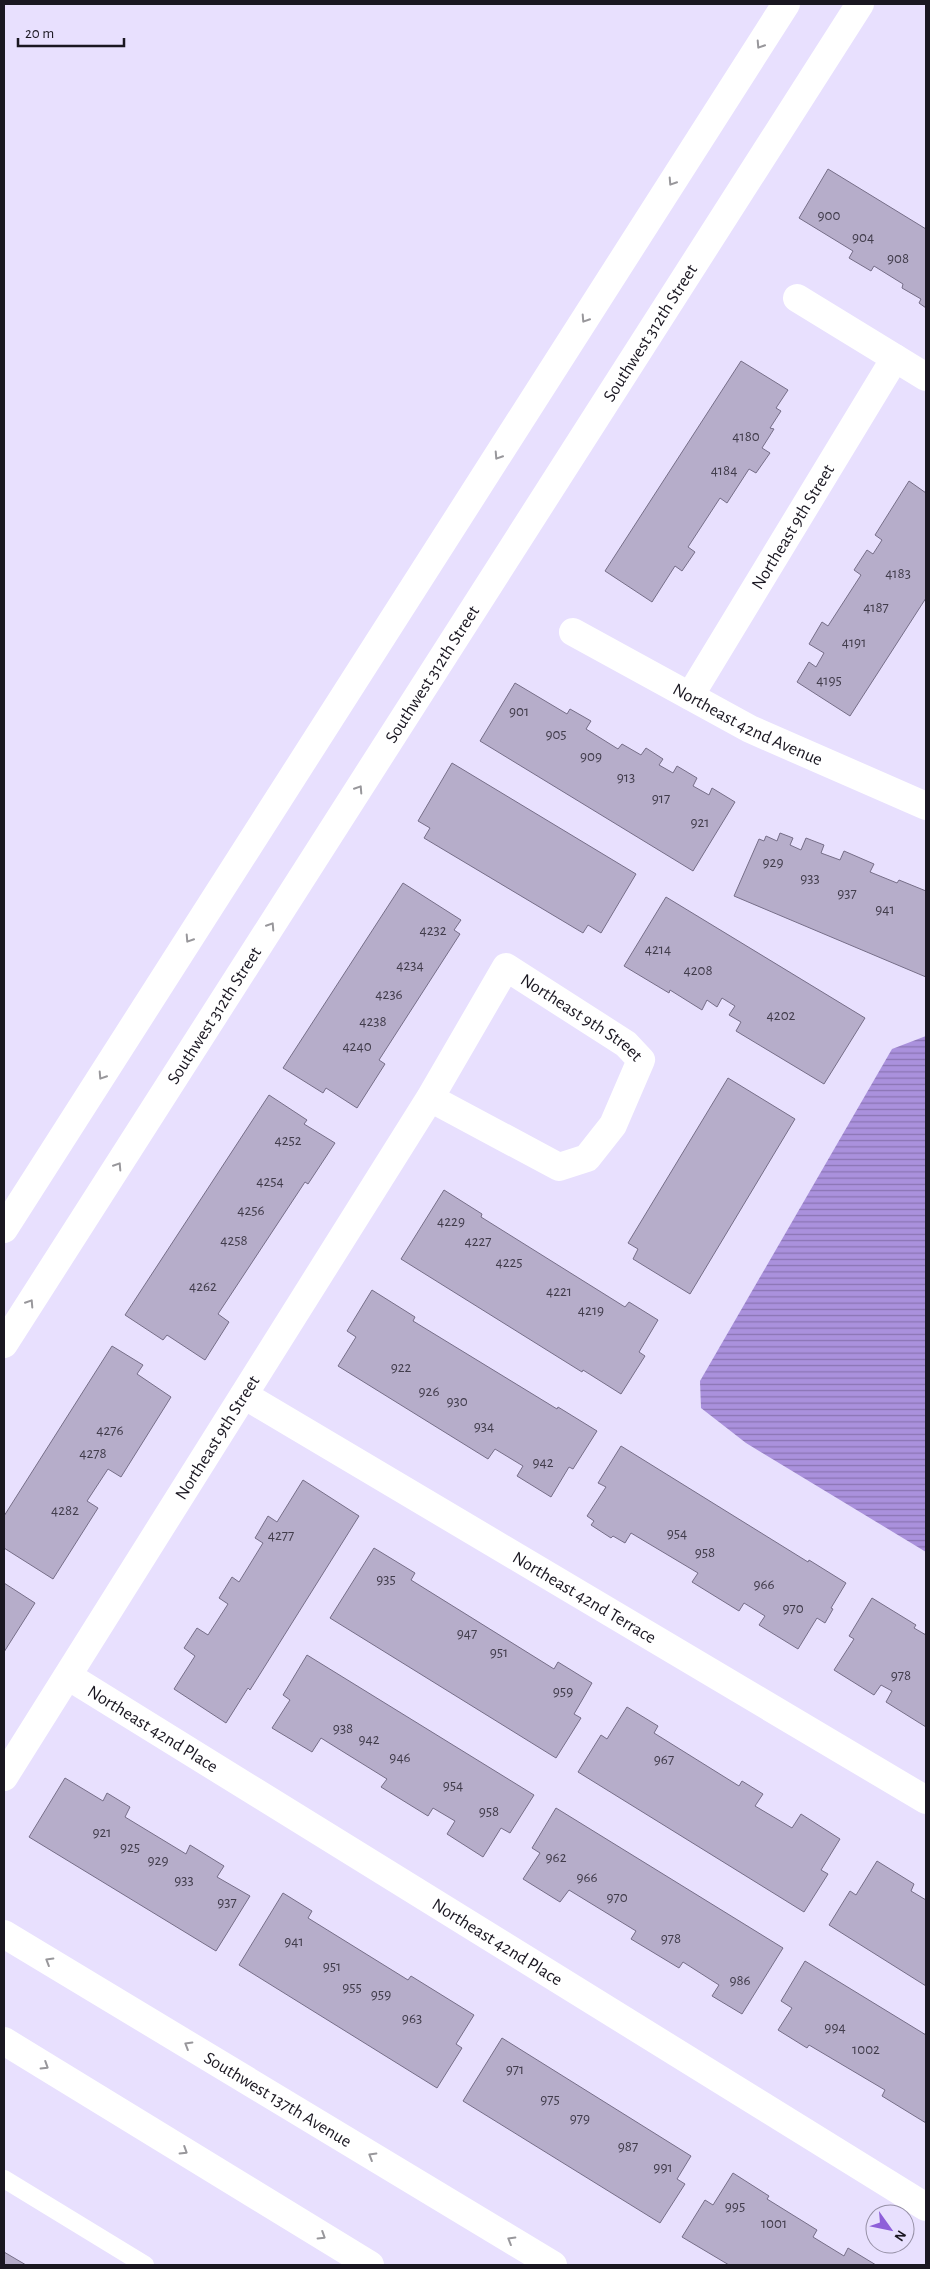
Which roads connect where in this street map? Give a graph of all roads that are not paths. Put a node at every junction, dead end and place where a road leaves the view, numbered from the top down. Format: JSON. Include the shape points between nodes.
{"nodes":[{"id":1,"x":786,"y":4,"type":"edge"},
{"id":2,"x":860,"y":4,"type":"edge"},
{"id":3,"x":797,"y":298,"type":"dead end"},
{"id":4,"x":895,"y":358,"type":"junction"},
{"id":5,"x":926,"y":378,"type":"edge"},
{"id":6,"x":573,"y":632,"type":"dead end"},
{"id":7,"x":690,"y":696,"type":"junction"},
{"id":8,"x":926,"y":806,"type":"edge"},
{"id":9,"x":430,"y":1098,"type":"junction"},
{"id":10,"x":4,"y":1229,"type":"edge"},
{"id":11,"x":4,"y":1344,"type":"edge"},
{"id":12,"x":244,"y":1394,"type":"junction"},
{"id":13,"x":68,"y":1676,"type":"junction"},
{"id":14,"x":4,"y":1777,"type":"edge"},
{"id":15,"x":926,"y":1800,"type":"edge"},
{"id":16,"x":4,"y":1934,"type":"edge"},
{"id":17,"x":4,"y":2041,"type":"edge"},
{"id":18,"x":4,"y":2178,"type":"edge"},
{"id":19,"x":926,"y":2207,"type":"edge"},
{"id":20,"x":145,"y":2265,"type":"edge"},
{"id":21,"x":370,"y":2265,"type":"edge"},
{"id":22,"x":553,"y":2265,"type":"edge"}],
"edges":[{"from":1,"to":10,"type":"street","one_way":true},
{"from":11,"to":2,"type":"street","name":"Southwest 312th Street","one_way":true},
{"from":3,"to":4,"type":"street"},
{"from":4,"to":5,"type":"street"},
{"from":4,"to":7,"type":"street","name":"Northeast 9th Street"},
{"from":6,"to":7,"type":"street","name":"Northeast 42nd Avenue"},
{"from":7,"to":8,"type":"street","name":"Northeast 42nd Avenue","via":[[750,729]]},
{"from":9,"to":9,"type":"street","name":"Northeast 9th Street","via":[[506,967],[626,1044],[641,1060],[613,1125],[587,1158],[559,1166]]},
{"from":9,"to":12,"type":"street","name":"Northeast 9th Street"},
{"from":12,"to":13,"type":"street","name":"Northeast 9th Street"},
{"from":12,"to":15,"type":"street","name":"Northeast 42nd Terrace"},
{"from":13,"to":14,"type":"street","name":"Northeast 9th Street"},
{"from":13,"to":19,"type":"street","name":"Northeast 42nd Place"},
{"from":22,"to":16,"type":"street","name":"Southwest 137th Avenue","one_way":true},
{"from":17,"to":21,"type":"street","one_way":true},
{"from":18,"to":20,"type":"lane"}]}
